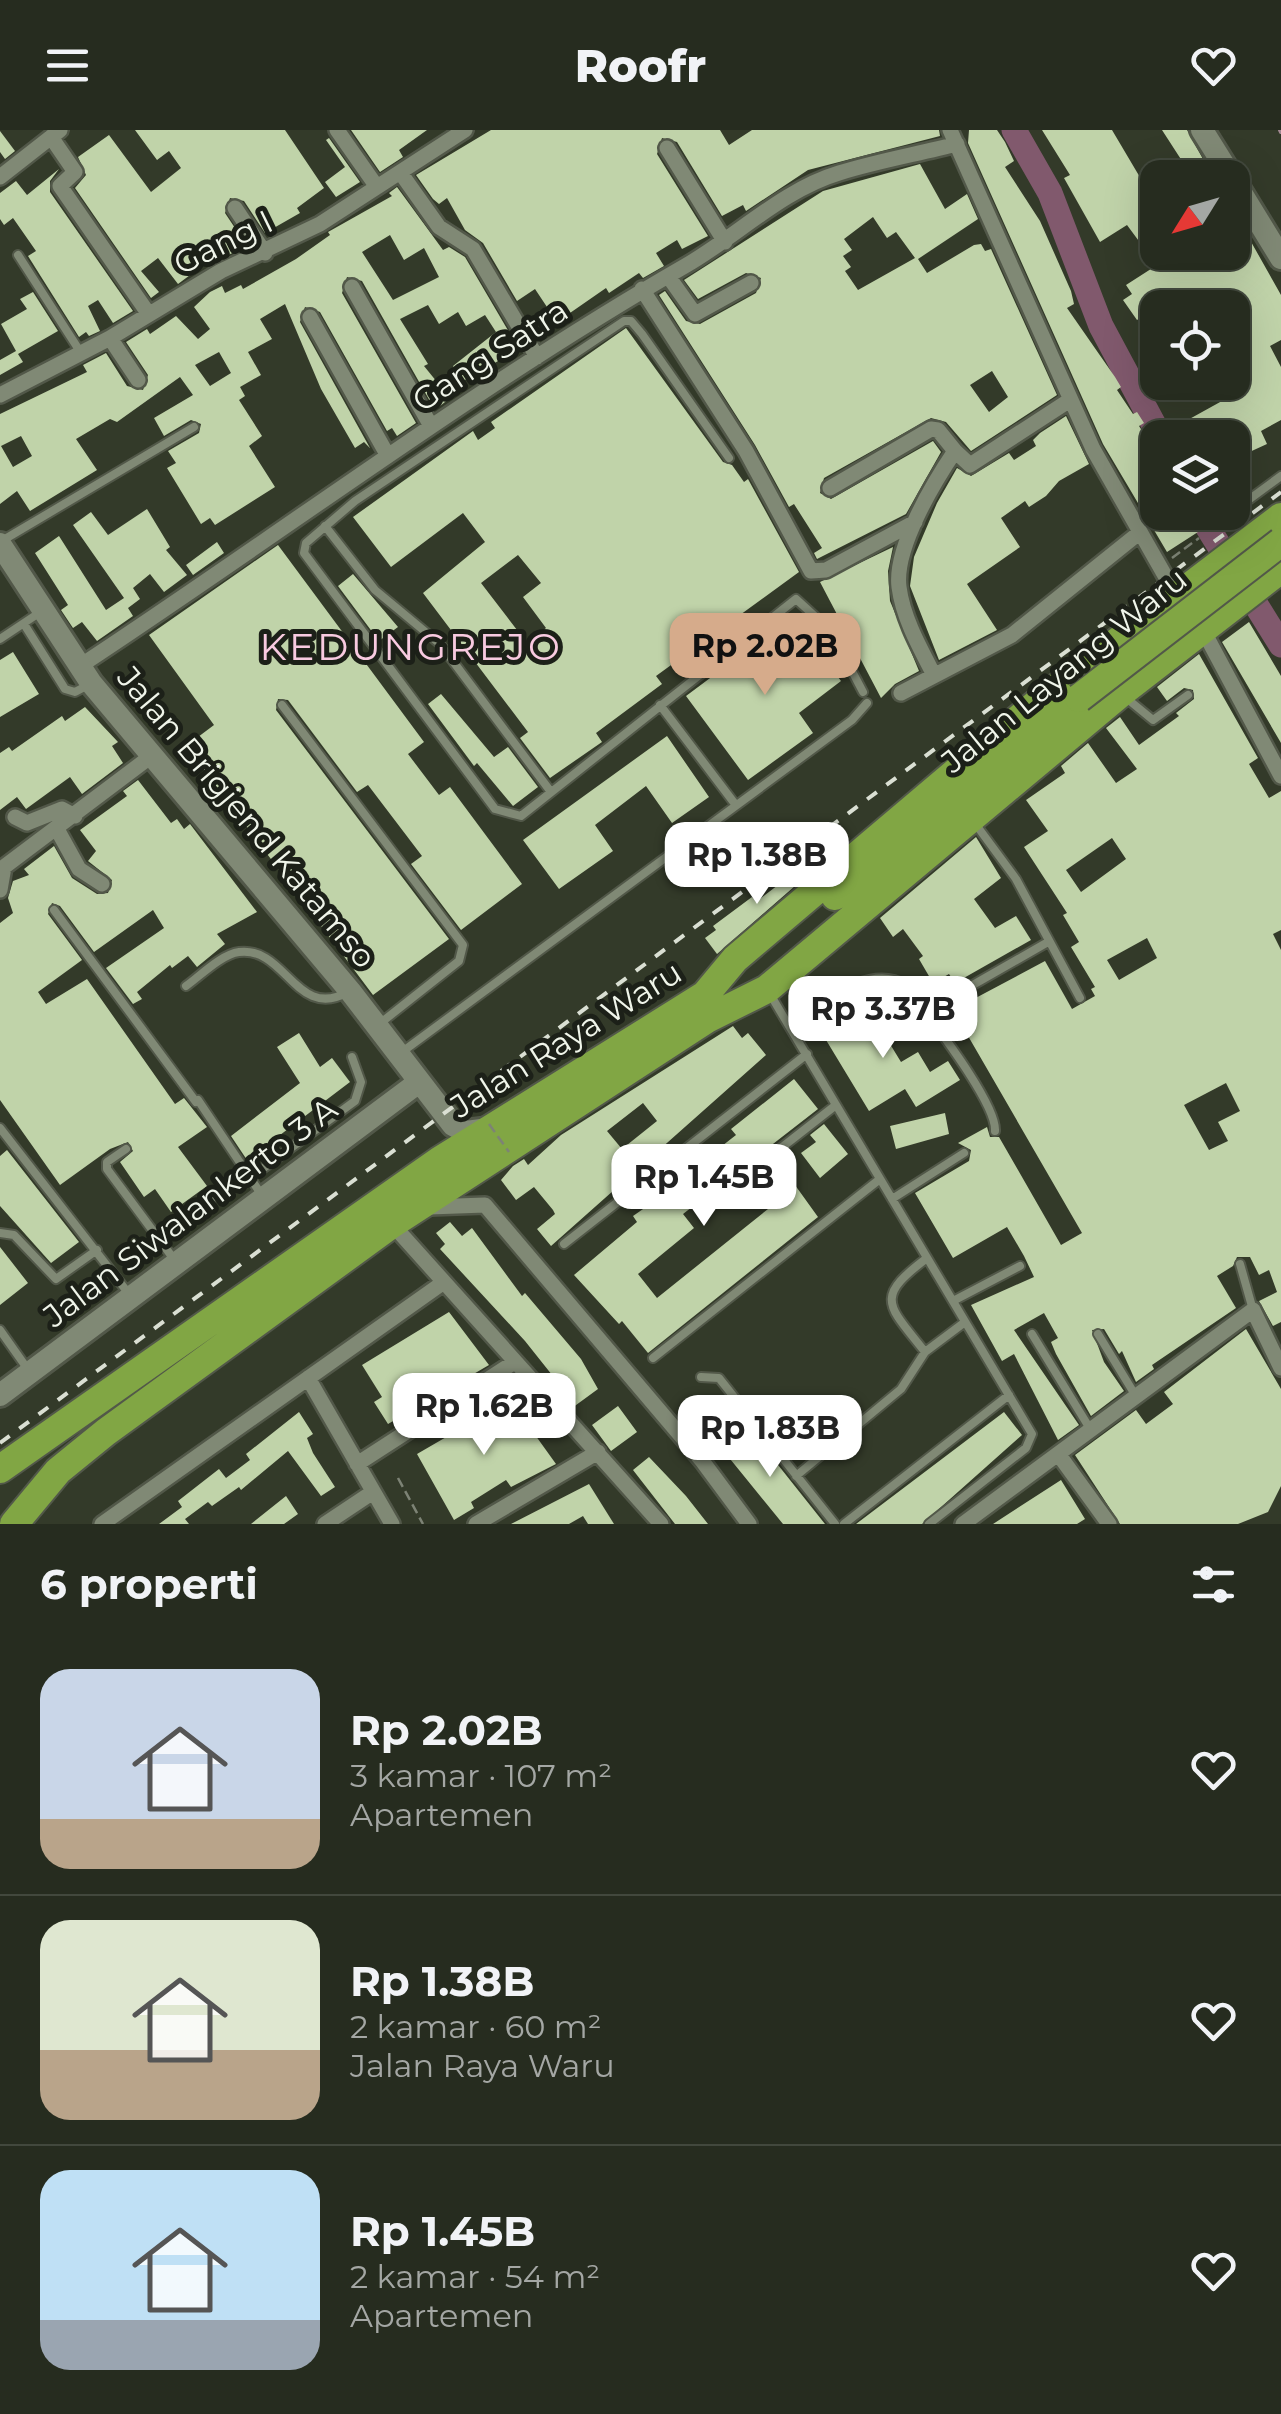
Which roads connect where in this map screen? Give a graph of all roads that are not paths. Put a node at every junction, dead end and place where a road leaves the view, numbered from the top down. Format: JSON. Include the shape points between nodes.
{"nodes":[{"id":1,"x":337,"y":130,"type":"edge"},
{"id":2,"x":465,"y":130,"type":"edge"},
{"id":3,"x":1202,"y":130,"type":"edge"},
{"id":4,"x":47,"y":135,"type":"edge"},
{"id":5,"x":953,"y":137,"type":"edge"},
{"id":6,"x":667,"y":148,"type":"dead end"},
{"id":7,"x":1218,"y":160,"type":"edge"},
{"id":8,"x":400,"y":172,"type":"junction"},
{"id":9,"x":0,"y":177,"type":"edge"},
{"id":10,"x":377,"y":187,"type":"junction"},
{"id":11,"x":235,"y":208,"type":"dead end"},
{"id":12,"x":1250,"y":211,"type":"edge"},
{"id":13,"x":725,"y":242,"type":"junction"},
{"id":14,"x":265,"y":253,"type":"junction"},
{"id":15,"x":18,"y":255,"type":"dead end"},
{"id":16,"x":1281,"y":258,"type":"edge"},
{"id":17,"x":668,"y":276,"type":"junction"},
{"id":18,"x":751,"y":283,"type":"dead end"},
{"id":19,"x":352,"y":287,"type":"dead end"},
{"id":20,"x":642,"y":289,"type":"junction"},
{"id":21,"x":148,"y":313,"type":"junction"},
{"id":22,"x":310,"y":316,"type":"dead end"},
{"id":23,"x":110,"y":338,"type":"junction"},
{"id":24,"x":81,"y":353,"type":"junction"},
{"id":25,"x":537,"y":357,"type":"junction"},
{"id":26,"x":138,"y":380,"type":"dead end"},
{"id":27,"x":0,"y":395,"type":"edge"},
{"id":28,"x":1070,"y":400,"type":"junction"},
{"id":29,"x":432,"y":426,"type":"junction"},
{"id":30,"x":194,"y":427,"type":"dead end"},
{"id":31,"x":955,"y":451,"type":"junction"},
{"id":32,"x":388,"y":456,"type":"junction"},
{"id":33,"x":730,"y":458,"type":"dead end"},
{"id":34,"x":1281,"y":476,"type":"edge"},
{"id":35,"x":830,"y":488,"type":"dead end"},
{"id":36,"x":1250,"y":499,"type":"edge"},
{"id":37,"x":916,"y":522,"type":"junction"},
{"id":38,"x":325,"y":526,"type":"junction"},
{"id":39,"x":1270,"y":530,"type":"edge"},
{"id":40,"x":1138,"y":533,"type":"junction"},
{"id":41,"x":0,"y":543,"type":"edge"},
{"id":42,"x":1276,"y":572,"type":"edge"},
{"id":43,"x":1176,"y":595,"type":"junction"},
{"id":44,"x":33,"y":617,"type":"junction"},
{"id":45,"x":1203,"y":630,"type":"junction"},
{"id":46,"x":0,"y":639,"type":"edge"},
{"id":47,"x":86,"y":674,"type":"junction"},
{"id":48,"x":934,"y":676,"type":"junction"},
{"id":49,"x":862,"y":692,"type":"dead end"},
{"id":50,"x":901,"y":693,"type":"dead end"},
{"id":51,"x":1120,"y":693,"type":"junction"},
{"id":52,"x":1188,"y":695,"type":"dead end"},
{"id":53,"x":867,"y":704,"type":"dead end"},
{"id":54,"x":282,"y":705,"type":"dead end"},
{"id":55,"x":660,"y":706,"type":"junction"},
{"id":56,"x":150,"y":757,"type":"junction"},
{"id":57,"x":1281,"y":776,"type":"edge"},
{"id":58,"x":551,"y":792,"type":"junction"},
{"id":59,"x":735,"y":804,"type":"junction"},
{"id":60,"x":75,"y":816,"type":"junction"},
{"id":61,"x":970,"y":817,"type":"junction"},
{"id":62,"x":15,"y":818,"type":"dead end"},
{"id":63,"x":58,"y":830,"type":"junction"},
{"id":64,"x":2,"y":864,"type":"edge"},
{"id":65,"x":102,"y":884,"type":"dead end"},
{"id":66,"x":0,"y":890,"type":"edge"},
{"id":67,"x":54,"y":910,"type":"dead end"},
{"id":68,"x":1048,"y":942,"type":"junction"},
{"id":69,"x":186,"y":986,"type":"dead end"},
{"id":70,"x":767,"y":989,"type":"junction"},
{"id":71,"x":350,"y":990,"type":"junction"},
{"id":72,"x":957,"y":994,"type":"dead end"},
{"id":73,"x":1080,"y":998,"type":"dead end"},
{"id":74,"x":706,"y":1007,"type":"junction"},
{"id":75,"x":377,"y":1026,"type":"junction"},
{"id":76,"x":791,"y":1027,"type":"junction"},
{"id":77,"x":398,"y":1054,"type":"junction"},
{"id":78,"x":807,"y":1054,"type":"junction"},
{"id":79,"x":352,"y":1057,"type":"dead end"},
{"id":80,"x":419,"y":1082,"type":"junction"},
{"id":81,"x":836,"y":1105,"type":"junction"},
{"id":82,"x":453,"y":1125,"type":"junction"},
{"id":83,"x":489,"y":1127,"type":"junction"},
{"id":84,"x":0,"y":1128,"type":"edge"},
{"id":85,"x":995,"y":1131,"type":"dead end"},
{"id":86,"x":126,"y":1149,"type":"dead end"},
{"id":87,"x":964,"y":1152,"type":"dead end"},
{"id":88,"x":294,"y":1160,"type":"junction"},
{"id":89,"x":439,"y":1161,"type":"junction"},
{"id":90,"x":261,"y":1170,"type":"dead end"},
{"id":91,"x":245,"y":1172,"type":"junction"},
{"id":92,"x":744,"y":1176,"type":"dead end"},
{"id":93,"x":880,"y":1180,"type":"junction"},
{"id":94,"x":264,"y":1198,"type":"junction"},
{"id":95,"x":892,"y":1199,"type":"junction"},
{"id":96,"x":404,"y":1217,"type":"junction"},
{"id":97,"x":0,"y":1233,"type":"edge"},
{"id":98,"x":160,"y":1240,"type":"junction"},
{"id":99,"x":564,"y":1244,"type":"dead end"},
{"id":100,"x":97,"y":1250,"type":"junction"},
{"id":101,"x":927,"y":1258,"type":"junction"},
{"id":102,"x":132,"y":1261,"type":"dead end"},
{"id":103,"x":176,"y":1263,"type":"junction"},
{"id":104,"x":1240,"y":1264,"type":"dead end"},
{"id":105,"x":1020,"y":1266,"type":"dead end"},
{"id":106,"x":444,"y":1282,"type":"junction"},
{"id":107,"x":132,"y":1296,"type":"junction"},
{"id":108,"x":953,"y":1302,"type":"junction"},
{"id":109,"x":1253,"y":1310,"type":"junction"},
{"id":110,"x":965,"y":1322,"type":"junction"},
{"id":111,"x":0,"y":1330,"type":"edge"},
{"id":112,"x":1032,"y":1334,"type":"dead end"},
{"id":113,"x":1098,"y":1334,"type":"dead end"},
{"id":114,"x":925,"y":1352,"type":"junction"},
{"id":115,"x":653,"y":1358,"type":"dead end"},
{"id":116,"x":510,"y":1366,"type":"dead end"},
{"id":117,"x":1281,"y":1368,"type":"edge"},
{"id":118,"x":30,"y":1373,"type":"junction"},
{"id":119,"x":700,"y":1377,"type":"dead end"},
{"id":120,"x":308,"y":1378,"type":"junction"},
{"id":121,"x":0,"y":1395,"type":"edge"},
{"id":122,"x":1009,"y":1396,"type":"junction"},
{"id":123,"x":1138,"y":1398,"type":"junction"},
{"id":124,"x":1092,"y":1432,"type":"junction"},
{"id":125,"x":598,"y":1452,"type":"junction"},
{"id":126,"x":1059,"y":1456,"type":"junction"},
{"id":127,"x":357,"y":1464,"type":"junction"},
{"id":128,"x":0,"y":1469,"type":"edge"},
{"id":129,"x":796,"y":1476,"type":"junction"},
{"id":130,"x":373,"y":1492,"type":"junction"},
{"id":131,"x":106,"y":1523,"type":"edge"},
{"id":132,"x":14,"y":1524,"type":"edge"},
{"id":133,"x":325,"y":1524,"type":"edge"},
{"id":134,"x":392,"y":1524,"type":"edge"},
{"id":135,"x":476,"y":1524,"type":"edge"},
{"id":136,"x":660,"y":1524,"type":"edge"},
{"id":137,"x":749,"y":1524,"type":"edge"},
{"id":138,"x":836,"y":1524,"type":"edge"},
{"id":139,"x":844,"y":1524,"type":"edge"},
{"id":140,"x":930,"y":1524,"type":"edge"},
{"id":141,"x":963,"y":1524,"type":"edge"},
{"id":142,"x":1109,"y":1524,"type":"edge"}],
"edges":[{"from":1,"to":10,"type":"street"},
{"from":2,"to":8,"type":"street","name":"Gang I"},
{"from":3,"to":7,"type":"street"},
{"from":4,"to":9,"type":"street"},
{"from":4,"to":21,"type":"street","via":[[74,172],[60,186]]},
{"from":5,"to":13,"type":"street","name":"Gang Satra","via":[[839,172],[782,201]]},
{"from":5,"to":28,"type":"street"},
{"from":6,"to":13,"type":"street"},
{"from":8,"to":10,"type":"street","name":"Gang I"},
{"from":8,"to":25,"type":"street","via":[[439,227],[473,249]]},
{"from":10,"to":14,"type":"street","name":"Gang I"},
{"from":11,"to":14,"type":"street"},
{"from":12,"to":16,"type":"street"},
{"from":13,"to":17,"type":"street","name":"Gang Satra"},
{"from":14,"to":21,"type":"street","name":"Gang I"},
{"from":15,"to":24,"type":"lane"},
{"from":17,"to":18,"type":"street","via":[[694,314]]},
{"from":17,"to":20,"type":"street","name":"Gang Satra"},
{"from":19,"to":29,"type":"street"},
{"from":20,"to":25,"type":"street","name":"Gang Satra"},
{"from":20,"to":37,"type":"street","via":[[746,451],[811,571],[826,570]]},
{"from":21,"to":23,"type":"street","name":"Gang I"},
{"from":22,"to":32,"type":"street"},
{"from":23,"to":24,"type":"street","name":"Gang I"},
{"from":23,"to":26,"type":"street"},
{"from":24,"to":27,"type":"street","name":"Gang I"},
{"from":25,"to":29,"type":"street","name":"Gang Satra"},
{"from":28,"to":31,"type":"street","via":[[970,465]]},
{"from":28,"to":40,"type":"street"},
{"from":29,"to":32,"type":"street","name":"Gang Satra"},
{"from":30,"to":41,"type":"lane"},
{"from":31,"to":35,"type":"street","via":[[932,429]]},
{"from":31,"to":37,"type":"street","via":[[924,495]]},
{"from":32,"to":47,"type":"street","name":"Gang Satra"},
{"from":33,"to":38,"type":"lane","via":[[628,320]]},
{"from":34,"to":36,"type":"lane"},
{"from":37,"to":48,"type":"street","via":[[898,582]]},
{"from":38,"to":58,"type":"lane","via":[[375,590],[440,644]]},
{"from":38,"to":58,"type":"lane","via":[[306,544],[307,562],[495,809],[521,816]]},
{"from":39,"to":42,"type":"highway"},
{"from":39,"to":43,"type":"highway","name":"Jalan Raya Waru"},
{"from":39,"to":74,"type":"highway","name":"Jalan Layang Waru","bridge":true,"via":[[892,855],[851,898]]},
{"from":40,"to":43,"type":"street"},
{"from":40,"to":48,"type":"street","via":[[1012,635]]},
{"from":41,"to":44,"type":"street","name":"Jalan Brigjend Katamso"},
{"from":42,"to":45,"type":"highway","name":"Jalan Raya Waru"},
{"from":43,"to":74,"type":"highway","name":"Jalan Raya Waru","via":[[735,959]]},
{"from":44,"to":46,"type":"lane"},
{"from":44,"to":47,"type":"street","name":"Jalan Brigjend Katamso"},
{"from":45,"to":51,"type":"highway","name":"Jalan Raya Waru"},
{"from":45,"to":57,"type":"street"},
{"from":47,"to":56,"type":"street","name":"Jalan Brigjend Katamso"},
{"from":48,"to":50,"type":"street"},
{"from":49,"to":55,"type":"lane","via":[[830,631],[796,599]]},
{"from":51,"to":52,"type":"lane","via":[[1153,720]]},
{"from":51,"to":61,"type":"highway","name":"Jalan Raya Waru"},
{"from":53,"to":59,"type":"lane"},
{"from":54,"to":75,"type":"lane","via":[[464,945],[459,960]]},
{"from":55,"to":58,"type":"lane"},
{"from":55,"to":59,"type":"lane"},
{"from":56,"to":60,"type":"street"},
{"from":56,"to":71,"type":"street","name":"Jalan Brigjend Katamso"},
{"from":59,"to":77,"type":"lane"},
{"from":60,"to":62,"type":"street","via":[[62,808],[27,823]]},
{"from":60,"to":63,"type":"street"},
{"from":61,"to":68,"type":"lane","via":[[1016,880]]},
{"from":61,"to":70,"type":"highway","name":"Jalan Raya Waru"},
{"from":63,"to":64,"type":"street"},
{"from":63,"to":65,"type":"street","via":[[79,869]]},
{"from":64,"to":66,"type":"street"},
{"from":67,"to":91,"type":"lane"},
{"from":68,"to":72,"type":"lane"},
{"from":68,"to":73,"type":"lane"},
{"from":69,"to":71,"type":"lane","via":[[233,953],[245,952],[265,957],[318,999],[333,1000]]},
{"from":70,"to":74,"type":"highway","name":"Jalan Raya Waru"},
{"from":70,"to":76,"type":"lane"},
{"from":71,"to":75,"type":"street","name":"Jalan Brigjend Katamso"},
{"from":74,"to":83,"type":"highway","name":"Jalan Raya Waru"},
{"from":74,"to":96,"type":"highway","name":"Jalan Raya Waru"},
{"from":75,"to":77,"type":"street","name":"Jalan Brigjend Katamso"},
{"from":76,"to":78,"type":"lane"},
{"from":76,"to":85,"type":"lane","via":[[864,980],[894,978],[906,985],[972,1079]]},
{"from":77,"to":80,"type":"street","name":"Jalan Brigjend Katamso"},
{"from":78,"to":81,"type":"lane"},
{"from":78,"to":99,"type":"lane"},
{"from":79,"to":88,"type":"lane","via":[[360,1082],[355,1101]]},
{"from":80,"to":82,"type":"street","name":"Jalan Brigjend Katamso"},
{"from":80,"to":88,"type":"street","name":"Jalan Siwalankerto 3 A"},
{"from":81,"to":92,"type":"lane"},
{"from":81,"to":93,"type":"lane"},
{"from":82,"to":83,"type":"street","via":[[466,1132]]},
{"from":82,"to":89,"type":"street"},
{"from":83,"to":89,"type":"highway","name":"Jalan Raya Waru"},
{"from":84,"to":100,"type":"lane"},
{"from":86,"to":98,"type":"lane","via":[[107,1168]]},
{"from":87,"to":95,"type":"lane"},
{"from":88,"to":90,"type":"lane"},
{"from":88,"to":94,"type":"street","name":"Jalan Siwalankerto 3 A"},
{"from":89,"to":128,"type":"highway","name":"Jalan Raya Waru"},
{"from":91,"to":94,"type":"lane"},
{"from":91,"to":98,"type":"lane"},
{"from":93,"to":95,"type":"lane"},
{"from":93,"to":115,"type":"lane"},
{"from":94,"to":103,"type":"street","name":"Jalan Siwalankerto 3 A"},
{"from":95,"to":101,"type":"lane"},
{"from":96,"to":106,"type":"street"},
{"from":96,"to":132,"type":"highway","name":"Jalan Raya Waru","via":[[106,1432],[58,1471]]},
{"from":96,"to":137,"type":"street","via":[[486,1205]]},
{"from":97,"to":100,"type":"lane","via":[[14,1234],[56,1279]]},
{"from":98,"to":102,"type":"lane"},
{"from":98,"to":103,"type":"lane"},
{"from":100,"to":107,"type":"lane"},
{"from":101,"to":108,"type":"lane"},
{"from":101,"to":114,"type":"lane","via":[[890,1292],[891,1304]]},
{"from":103,"to":107,"type":"street","name":"Jalan Siwalankerto 3 A"},
{"from":104,"to":109,"type":"lane"},
{"from":105,"to":108,"type":"lane"},
{"from":106,"to":120,"type":"street"},
{"from":106,"to":125,"type":"street"},
{"from":107,"to":118,"type":"street","name":"Jalan Siwalankerto 3 A"},
{"from":108,"to":110,"type":"lane"},
{"from":109,"to":117,"type":"street"},
{"from":109,"to":123,"type":"street"},
{"from":110,"to":114,"type":"lane"},
{"from":110,"to":122,"type":"lane"},
{"from":111,"to":118,"type":"lane"},
{"from":112,"to":124,"type":"lane"},
{"from":113,"to":123,"type":"lane"},
{"from":114,"to":129,"type":"lane","via":[[901,1389]]},
{"from":116,"to":127,"type":"street"},
{"from":118,"to":121,"type":"street","name":"Jalan Siwalankerto 3 A"},
{"from":119,"to":129,"type":"lane","via":[[718,1378]]},
{"from":120,"to":127,"type":"street"},
{"from":120,"to":131,"type":"street"},
{"from":122,"to":139,"type":"lane"},
{"from":122,"to":140,"type":"lane","via":[[1028,1423],[1030,1442]]},
{"from":123,"to":124,"type":"street"},
{"from":124,"to":126,"type":"street"},
{"from":125,"to":135,"type":"street"},
{"from":125,"to":136,"type":"street"},
{"from":126,"to":141,"type":"street"},
{"from":126,"to":142,"type":"street"},
{"from":127,"to":130,"type":"street"},
{"from":129,"to":138,"type":"lane"},
{"from":130,"to":133,"type":"street"},
{"from":130,"to":134,"type":"street"}]}
